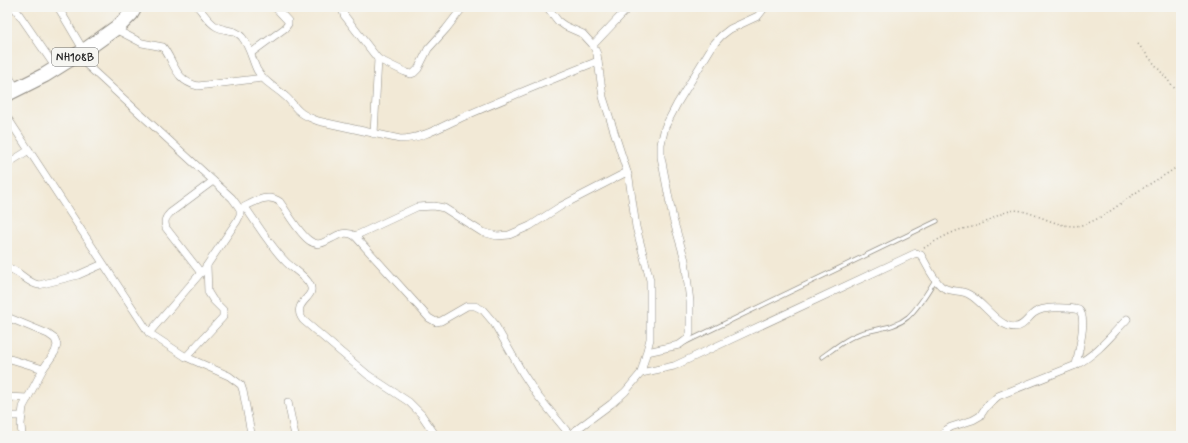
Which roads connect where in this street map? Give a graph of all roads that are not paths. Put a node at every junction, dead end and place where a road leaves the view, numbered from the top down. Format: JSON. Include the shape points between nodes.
{"nodes":[{"id":1,"x":14,"y":7,"type":"edge"},
{"id":2,"x":58,"y":7,"type":"edge"},
{"id":3,"x":135,"y":7,"type":"edge"},
{"id":4,"x":198,"y":7,"type":"edge"},
{"id":5,"x":276,"y":7,"type":"edge"},
{"id":6,"x":342,"y":7,"type":"edge"},
{"id":7,"x":462,"y":7,"type":"edge"},
{"id":8,"x":547,"y":7,"type":"edge"},
{"id":9,"x":629,"y":7,"type":"edge"},
{"id":10,"x":765,"y":7,"type":"edge"},
{"id":11,"x":115,"y":29,"type":"junction"},
{"id":12,"x":593,"y":46,"type":"junction"},
{"id":13,"x":251,"y":53,"type":"junction"},
{"id":14,"x":80,"y":54,"type":"junction"},
{"id":15,"x":378,"y":59,"type":"junction"},
{"id":16,"x":598,"y":61,"type":"junction"},
{"id":17,"x":56,"y":68,"type":"junction"},
{"id":18,"x":7,"y":74,"type":"edge"},
{"id":19,"x":263,"y":78,"type":"junction"},
{"id":20,"x":12,"y":92,"type":"edge"},
{"id":21,"x":7,"y":117,"type":"edge"},
{"id":22,"x":374,"y":134,"type":"junction"},
{"id":23,"x":29,"y":150,"type":"junction"},
{"id":24,"x":7,"y":164,"type":"edge"},
{"id":25,"x":627,"y":172,"type":"junction"},
{"id":26,"x":213,"y":181,"type":"junction"},
{"id":27,"x":242,"y":208,"type":"junction"},
{"id":28,"x":937,"y":221,"type":"dead end"},
{"id":29,"x":355,"y":236,"type":"junction"},
{"id":30,"x":103,"y":264,"type":"junction"},
{"id":31,"x":207,"y":266,"type":"junction"},
{"id":32,"x":7,"y":268,"type":"edge"},
{"id":33,"x":201,"y":273,"type":"junction"},
{"id":34,"x":936,"y":280,"type":"junction"},
{"id":35,"x":7,"y":316,"type":"edge"},
{"id":36,"x":1127,"y":319,"type":"dead end"},
{"id":37,"x":149,"y":334,"type":"junction"},
{"id":38,"x":679,"y":345,"type":"junction"},
{"id":39,"x":647,"y":352,"type":"junction"},
{"id":40,"x":186,"y":357,"type":"junction"},
{"id":41,"x":822,"y":357,"type":"dead end"},
{"id":42,"x":7,"y":358,"type":"edge"},
{"id":43,"x":1076,"y":365,"type":"junction"},
{"id":44,"x":43,"y":369,"type":"junction"},
{"id":45,"x":641,"y":373,"type":"junction"},
{"id":46,"x":7,"y":397,"type":"edge"},
{"id":47,"x":28,"y":398,"type":"junction"},
{"id":48,"x":288,"y":402,"type":"dead end"},
{"id":49,"x":7,"y":416,"type":"edge"},
{"id":50,"x":22,"y":416,"type":"junction"},
{"id":51,"x":569,"y":435,"type":"edge"},
{"id":52,"x":22,"y":436,"type":"edge"},
{"id":53,"x":253,"y":436,"type":"edge"},
{"id":54,"x":295,"y":436,"type":"edge"},
{"id":55,"x":436,"y":436,"type":"edge"},
{"id":56,"x":943,"y":436,"type":"edge"}],
"edges":[{"from":1,"to":17,"type":"street"},
{"from":2,"to":14,"type":"street"},
{"from":3,"to":11,"type":"highway","number":"NH108B"},
{"from":4,"to":13,"type":"street","via":[[212,24],[242,37]]},
{"from":5,"to":13,"type":"street","via":[[286,17],[288,24]]},
{"from":6,"to":15,"type":"street","via":[[344,16]]},
{"from":7,"to":15,"type":"street","via":[[428,49],[414,73],[405,72]]},
{"from":8,"to":12,"type":"street","via":[[558,21],[583,34]]},
{"from":9,"to":12,"type":"street"},
{"from":10,"to":38,"type":"street","via":[[758,16],[730,29],[713,45],[677,104],[661,144],[661,157],[673,219],[685,260],[690,302],[690,334]]},
{"from":11,"to":14,"type":"highway","number":"NH108B"},
{"from":11,"to":19,"type":"street","via":[[142,43],[163,47],[177,72],[190,84],[203,85]]},
{"from":12,"to":16,"type":"street"},
{"from":13,"to":19,"type":"street"},
{"from":14,"to":17,"type":"highway","number":"NH108B"},
{"from":14,"to":26,"type":"street"},
{"from":15,"to":22,"type":"street"},
{"from":16,"to":22,"type":"street","via":[[426,134],[407,139]]},
{"from":16,"to":25,"type":"street","via":[[603,97]]},
{"from":17,"to":20,"type":"highway","number":"NH108B"},
{"from":18,"to":20,"type":"street"},
{"from":19,"to":22,"type":"street","via":[[306,116]]},
{"from":21,"to":23,"type":"street"},
{"from":23,"to":24,"type":"street"},
{"from":23,"to":30,"type":"street"},
{"from":25,"to":29,"type":"street","via":[[561,206],[530,226],[509,234],[497,236],[482,232],[444,208],[434,206],[417,207]]},
{"from":25,"to":39,"type":"street","via":[[636,228],[650,280],[650,340]]},
{"from":26,"to":27,"type":"street"},
{"from":26,"to":33,"type":"street","via":[[170,213],[164,223]]},
{"from":27,"to":29,"type":"street","via":[[265,198],[276,198],[308,241],[314,244],[320,244],[347,232]]},
{"from":27,"to":31,"type":"street","via":[[237,221]]},
{"from":27,"to":55,"type":"street","via":[[286,262],[309,282],[311,293],[299,308],[303,320],[368,375],[409,402]]},
{"from":28,"to":38,"type":"lane"},
{"from":29,"to":51,"type":"street","via":[[429,318],[436,322],[441,321],[467,306],[476,306],[483,310],[494,323],[537,395]]},
{"from":30,"to":32,"type":"street","via":[[78,275],[39,285],[33,284],[19,272]]},
{"from":30,"to":37,"type":"street"},
{"from":31,"to":33,"type":"street"},
{"from":31,"to":40,"type":"street","via":[[208,292],[212,300],[223,310],[223,317]]},
{"from":33,"to":37,"type":"street"},
{"from":34,"to":41,"type":"lane","via":[[908,317],[894,326],[852,337]]},
{"from":34,"to":43,"type":"street","via":[[948,289],[971,295],[1009,326],[1021,326],[1034,312],[1042,310],[1079,310],[1082,312],[1083,320]]},
{"from":34,"to":45,"type":"street","via":[[921,255],[916,253],[674,366]]},
{"from":35,"to":44,"type":"street","via":[[54,339],[57,345],[55,352]]},
{"from":36,"to":43,"type":"street","via":[[1094,354]]},
{"from":37,"to":40,"type":"street"},
{"from":38,"to":39,"type":"street"},
{"from":39,"to":45,"type":"street"},
{"from":40,"to":53,"type":"street","via":[[229,376],[241,385]]},
{"from":42,"to":44,"type":"street"},
{"from":43,"to":56,"type":"street","via":[[998,396],[980,416],[951,426]]},
{"from":44,"to":47,"type":"street"},
{"from":45,"to":51,"type":"street","via":[[625,392]]},
{"from":46,"to":47,"type":"street"},
{"from":47,"to":50,"type":"street"},
{"from":48,"to":54,"type":"street"},
{"from":49,"to":50,"type":"street"},
{"from":50,"to":52,"type":"street"}]}
